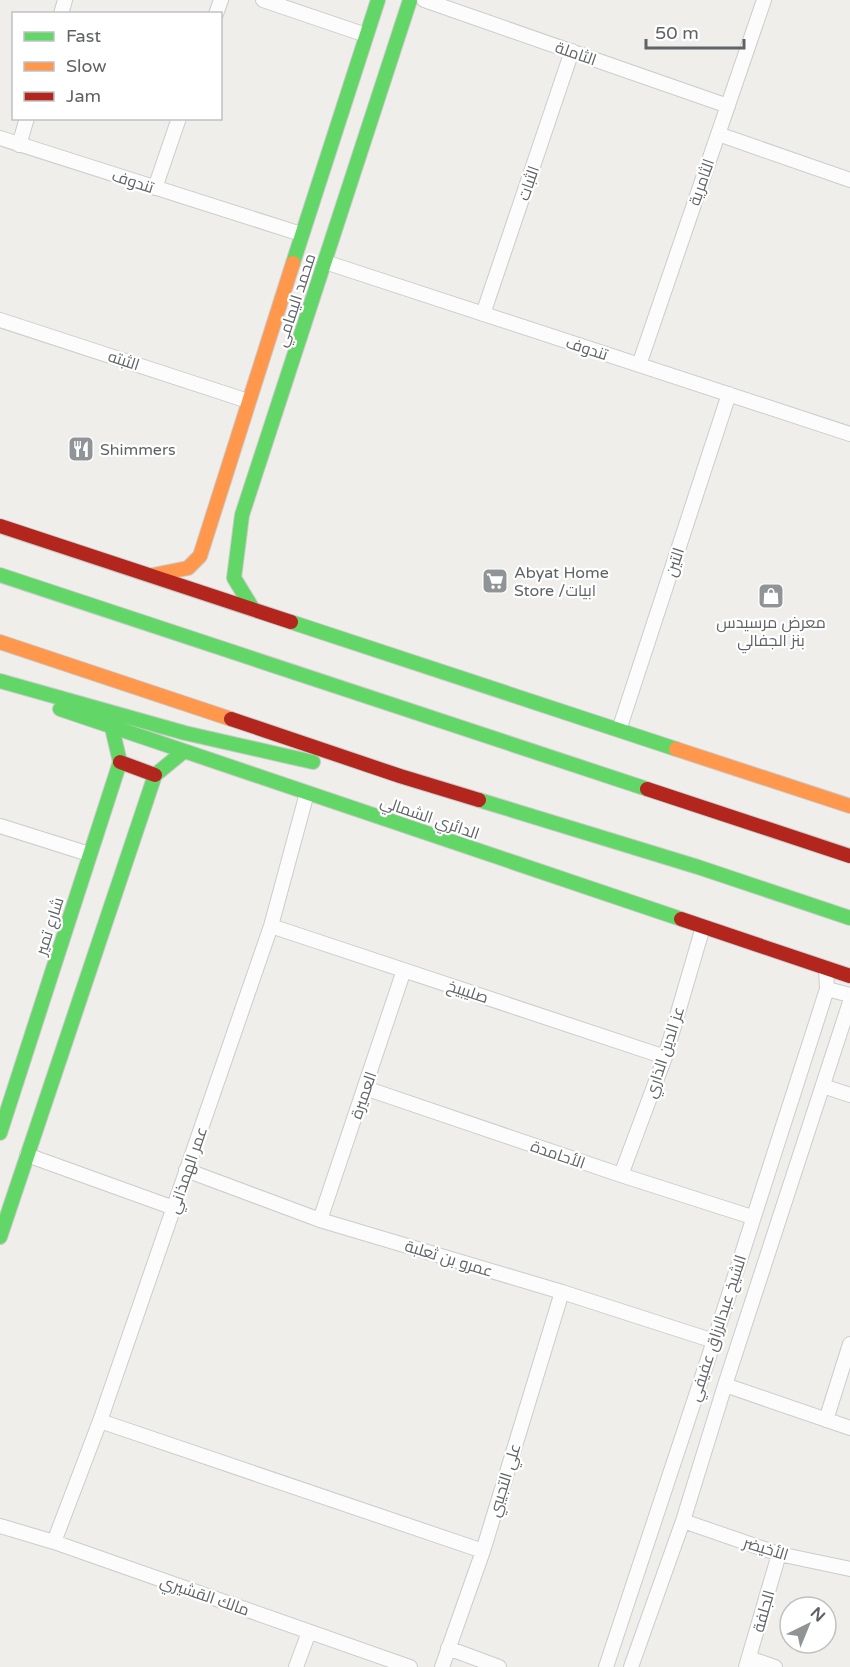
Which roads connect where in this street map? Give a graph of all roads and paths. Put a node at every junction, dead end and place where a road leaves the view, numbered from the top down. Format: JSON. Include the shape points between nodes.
{"nodes":[{"id":1,"x":263,"y":0,"type":"edge"},
{"id":2,"x":378,"y":0,"type":"edge"},
{"id":3,"x":410,"y":0,"type":"edge"},
{"id":4,"x":424,"y":0,"type":"edge"},
{"id":5,"x":764,"y":0,"type":"edge"},
{"id":6,"x":366,"y":36,"type":"junction"},
{"id":7,"x":572,"y":51,"type":"junction"},
{"id":8,"x":728,"y":105,"type":"junction"},
{"id":9,"x":26,"y":120,"type":"edge"},
{"id":10,"x":178,"y":120,"type":"edge"},
{"id":11,"x":718,"y":135,"type":"junction"},
{"id":12,"x":0,"y":138,"type":"edge"},
{"id":13,"x":19,"y":145,"type":"junction"},
{"id":14,"x":850,"y":180,"type":"edge"},
{"id":15,"x":155,"y":188,"type":"junction"},
{"id":16,"x":301,"y":234,"type":"junction"},
{"id":17,"x":325,"y":262,"type":"junction"},
{"id":18,"x":483,"y":314,"type":"junction"},
{"id":19,"x":0,"y":320,"type":"edge"},
{"id":20,"x":639,"y":365,"type":"junction"},
{"id":21,"x":729,"y":394,"type":"junction"},
{"id":22,"x":248,"y":401,"type":"junction"},
{"id":23,"x":850,"y":434,"type":"edge"},
{"id":24,"x":214,"y":506,"type":"junction"},
{"id":25,"x":242,"y":515,"type":"junction"},
{"id":26,"x":0,"y":525,"type":"edge"},
{"id":27,"x":0,"y":575,"type":"edge"},
{"id":28,"x":151,"y":575,"type":"junction"},
{"id":29,"x":253,"y":609,"type":"junction"},
{"id":30,"x":0,"y":642,"type":"edge"},
{"id":31,"x":0,"y":681,"type":"edge"},
{"id":32,"x":0,"y":688,"type":"edge"},
{"id":33,"x":112,"y":728,"type":"junction"},
{"id":34,"x":619,"y":730,"type":"junction"},
{"id":35,"x":183,"y":752,"type":"junction"},
{"id":36,"x":120,"y":762,"type":"junction"},
{"id":37,"x":155,"y":775,"type":"junction"},
{"id":38,"x":400,"y":776,"type":"junction"},
{"id":39,"x":307,"y":793,"type":"junction"},
{"id":40,"x":850,"y":806,"type":"edge"},
{"id":41,"x":0,"y":826,"type":"edge"},
{"id":42,"x":89,"y":854,"type":"junction"},
{"id":43,"x":850,"y":856,"type":"edge"},
{"id":44,"x":850,"y":918,"type":"edge"},
{"id":45,"x":271,"y":926,"type":"junction"},
{"id":46,"x":703,"y":927,"type":"junction"},
{"id":47,"x":826,"y":968,"type":"junction"},
{"id":48,"x":404,"y":970,"type":"junction"},
{"id":49,"x":850,"y":976,"type":"edge"},
{"id":50,"x":827,"y":989,"type":"junction"},
{"id":51,"x":850,"y":995,"type":"edge"},
{"id":52,"x":850,"y":1002,"type":"edge"},
{"id":53,"x":665,"y":1057,"type":"junction"},
{"id":54,"x":823,"y":1086,"type":"junction"},
{"id":55,"x":365,"y":1088,"type":"junction"},
{"id":56,"x":850,"y":1095,"type":"edge"},
{"id":57,"x":0,"y":1133,"type":"edge"},
{"id":58,"x":27,"y":1155,"type":"junction"},
{"id":59,"x":186,"y":1170,"type":"junction"},
{"id":60,"x":621,"y":1175,"type":"junction"},
{"id":61,"x":174,"y":1208,"type":"junction"},
{"id":62,"x":752,"y":1217,"type":"junction"},
{"id":63,"x":320,"y":1220,"type":"junction"},
{"id":64,"x":0,"y":1237,"type":"edge"},
{"id":65,"x":562,"y":1292,"type":"junction"},
{"id":66,"x":714,"y":1341,"type":"junction"},
{"id":67,"x":850,"y":1344,"type":"edge"},
{"id":68,"x":725,"y":1384,"type":"junction"},
{"id":69,"x":826,"y":1420,"type":"junction"},
{"id":70,"x":100,"y":1422,"type":"junction"},
{"id":71,"x":850,"y":1428,"type":"edge"},
{"id":72,"x":683,"y":1521,"type":"junction"},
{"id":73,"x":0,"y":1526,"type":"edge"},
{"id":74,"x":54,"y":1542,"type":"junction"},
{"id":75,"x":483,"y":1551,"type":"junction"},
{"id":76,"x":779,"y":1554,"type":"junction"},
{"id":77,"x":850,"y":1569,"type":"edge"},
{"id":78,"x":309,"y":1632,"type":"junction"},
{"id":79,"x":448,"y":1648,"type":"junction"},
{"id":80,"x":747,"y":1663,"type":"edge"},
{"id":81,"x":296,"y":1667,"type":"edge"},
{"id":82,"x":410,"y":1667,"type":"edge"},
{"id":83,"x":442,"y":1667,"type":"edge"},
{"id":84,"x":499,"y":1667,"type":"edge"},
{"id":85,"x":606,"y":1667,"type":"edge"},
{"id":86,"x":631,"y":1667,"type":"edge"},
{"id":87,"x":775,"y":1667,"type":"edge"}],
"edges":[{"from":1,"to":6,"type":"street"},
{"from":2,"to":6,"type":"main road","name":"محمد اليمامي"},
{"from":3,"to":17,"type":"main road","name":"محمد اليمامي"},
{"from":4,"to":7,"type":"street","name":"الثاملة"},
{"from":5,"to":8,"type":"street","name":"الثامرية"},
{"from":6,"to":16,"type":"main road","name":"محمد اليمامي"},
{"from":7,"to":8,"type":"street","name":"الثاملة"},
{"from":7,"to":18,"type":"street","name":"الثبات"},
{"from":8,"to":11,"type":"street","name":"الثامرية"},
{"from":9,"to":13,"type":"street"},
{"from":10,"to":15,"type":"street"},
{"from":11,"to":14,"type":"street"},
{"from":11,"to":20,"type":"street","name":"الثامرية"},
{"from":12,"to":13,"type":"street","name":"تندوف"},
{"from":13,"to":15,"type":"street","name":"تندوف"},
{"from":15,"to":16,"type":"street","name":"تندوف"},
{"from":16,"to":22,"type":"main road","name":"محمد اليمامي"},
{"from":17,"to":18,"type":"street","name":"تندوف"},
{"from":17,"to":25,"type":"main road","name":"محمد اليمامي"},
{"from":18,"to":20,"type":"street","name":"تندوف"},
{"from":19,"to":22,"type":"street","name":"الثبته"},
{"from":20,"to":21,"type":"street","name":"تندوف"},
{"from":21,"to":23,"type":"street","name":"تندوف"},
{"from":21,"to":34,"type":"street","name":"التين"},
{"from":22,"to":24,"type":"main road","name":"محمد اليمامي"},
{"from":24,"to":25,"type":"main road","via":[[232,527],[236,527]]},
{"from":24,"to":28,"type":"main road","name":"محمد اليمامي","via":[[200,556],[188,568]]},
{"from":25,"to":29,"type":"main road","name":"محمد اليمامي","via":[[234,578]]},
{"from":26,"to":28,"type":"main road"},
{"from":27,"to":43,"type":"main road"},
{"from":28,"to":29,"type":"main road"},
{"from":29,"to":34,"type":"main road"},
{"from":30,"to":38,"type":"main road","name":"الدائري الشمالي"},
{"from":31,"to":38,"type":"main road","via":[[185,733],[331,766]]},
{"from":32,"to":33,"type":"main road","name":"الدائري الشمالي"},
{"from":33,"to":35,"type":"main road","name":"الدائري الشمالي"},
{"from":33,"to":36,"type":"main road"},
{"from":34,"to":40,"type":"main road"},
{"from":35,"to":37,"type":"main road"},
{"from":35,"to":39,"type":"main road","name":"الدائري الشمالي"},
{"from":36,"to":37,"type":"main road"},
{"from":36,"to":42,"type":"main road","name":"شارع تمير"},
{"from":37,"to":58,"type":"main road"},
{"from":38,"to":44,"type":"main road","name":"الدائري الشمالي","via":[[687,863]]},
{"from":39,"to":45,"type":"street","name":"عمر الهمذاني"},
{"from":39,"to":46,"type":"main road","name":"الدائري الشمالي"},
{"from":41,"to":42,"type":"street"},
{"from":42,"to":57,"type":"main road","name":"شارع تمير"},
{"from":45,"to":48,"type":"street","name":"صليبيخ"},
{"from":45,"to":59,"type":"street","name":"عمر الهمذاني"},
{"from":46,"to":47,"type":"main road","name":"الدائري الشمالي"},
{"from":46,"to":53,"type":"street","name":"عز الدين الذاري"},
{"from":47,"to":49,"type":"main road","name":"الدائري الشمالي"},
{"from":47,"to":50,"type":"street","name":"الشيخ عبدالرزاق عفيفي"},
{"from":48,"to":53,"type":"street","name":"صليبيخ"},
{"from":48,"to":55,"type":"street","name":"العميرة"},
{"from":50,"to":51,"type":"street"},
{"from":50,"to":62,"type":"street","name":"الشيخ عبدالرزاق عفيفي"},
{"from":52,"to":54,"type":"street","name":"الشيخ عبدالرزاق عفيفي"},
{"from":53,"to":60,"type":"street","name":"عز الدين الذاري"},
{"from":54,"to":56,"type":"street"},
{"from":54,"to":68,"type":"street","name":"الشيخ عبدالرزاق عفيفي"},
{"from":55,"to":60,"type":"street","name":"الأحامدة"},
{"from":55,"to":63,"type":"street","name":"العميرة"},
{"from":58,"to":61,"type":"street"},
{"from":58,"to":64,"type":"main road"},
{"from":59,"to":61,"type":"street","name":"عمر الهمذاني"},
{"from":59,"to":63,"type":"street","name":"عمرو بن ثعلبة"},
{"from":60,"to":62,"type":"street","name":"الأحامدة"},
{"from":61,"to":70,"type":"street","name":"عمر الهمذاني"},
{"from":62,"to":66,"type":"street","name":"الشيخ عبدالرزاق عفيفي"},
{"from":63,"to":65,"type":"street","name":"عمرو بن ثعلبة"},
{"from":65,"to":66,"type":"street","name":"عمرو بن ثعلبة"},
{"from":65,"to":75,"type":"street","name":"علي التجيبي"},
{"from":66,"to":85,"type":"street","name":"الشيخ عبدالرزاق عفيفي"},
{"from":67,"to":69,"type":"street"},
{"from":68,"to":69,"type":"street"},
{"from":68,"to":72,"type":"street","name":"الشيخ عبدالرزاق عفيفي"},
{"from":69,"to":71,"type":"street"},
{"from":70,"to":74,"type":"street","name":"عمر الهمذاني"},
{"from":70,"to":75,"type":"street"},
{"from":72,"to":76,"type":"street","name":"الأخيضر"},
{"from":72,"to":86,"type":"street","name":"الشيخ عبدالرزاق عفيفي"},
{"from":73,"to":74,"type":"street","name":"مالك القشيري"},
{"from":74,"to":78,"type":"street","name":"مالك القشيري"},
{"from":75,"to":79,"type":"street","name":"علي التجيبي"},
{"from":76,"to":77,"type":"street","name":"الأخيضر"},
{"from":76,"to":80,"type":"street","name":"الجلفة"},
{"from":78,"to":81,"type":"street"},
{"from":78,"to":82,"type":"street","name":"مالك القشيري"},
{"from":79,"to":83,"type":"street","name":"علي التجيبي"},
{"from":79,"to":84,"type":"street"},
{"from":80,"to":87,"type":"street"}]}
